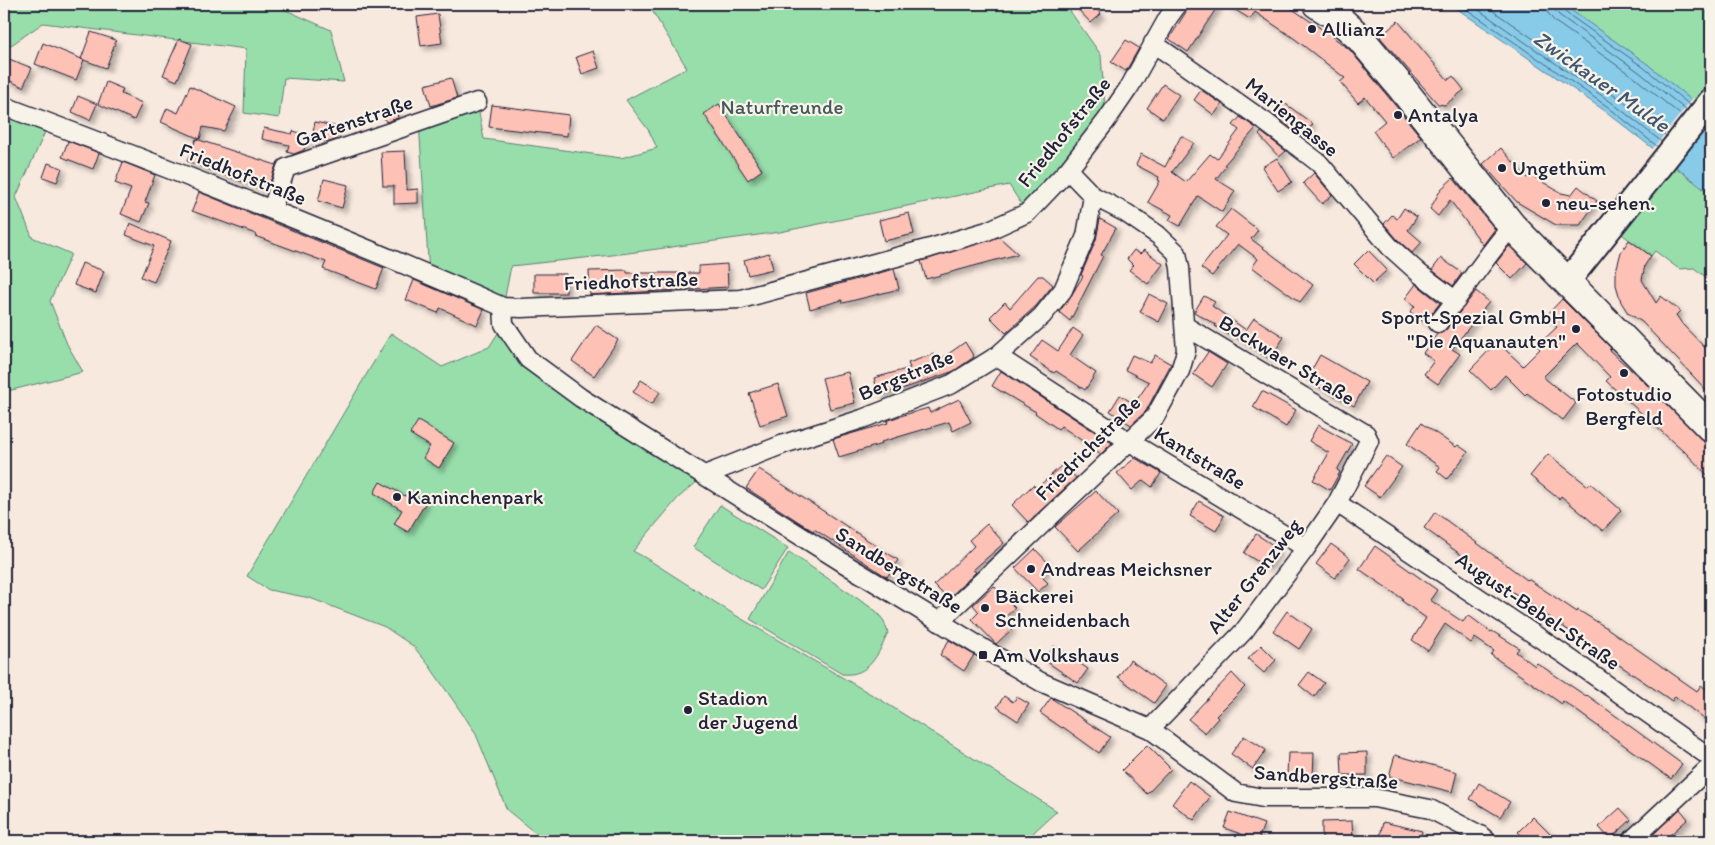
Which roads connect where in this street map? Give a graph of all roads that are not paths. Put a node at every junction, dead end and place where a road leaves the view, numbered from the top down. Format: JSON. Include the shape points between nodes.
{"nodes":[{"id":1,"x":1178,"y":4,"type":"edge"},
{"id":2,"x":1317,"y":4,"type":"edge"},
{"id":3,"x":1153,"y":43,"type":"junction"},
{"id":4,"x":1711,"y":101,"type":"edge"},
{"id":5,"x":477,"y":102,"type":"dead end"},
{"id":6,"x":4,"y":106,"type":"edge"},
{"id":7,"x":1068,"y":170,"type":"junction"},
{"id":8,"x":1093,"y":196,"type":"junction"},
{"id":9,"x":272,"y":210,"type":"junction"},
{"id":10,"x":1512,"y":226,"type":"junction"},
{"id":11,"x":1567,"y":282,"type":"junction"},
{"id":12,"x":1456,"y":301,"type":"junction"},
{"id":13,"x":503,"y":306,"type":"junction"},
{"id":14,"x":1438,"y":323,"type":"dead end"},
{"id":15,"x":1185,"y":326,"type":"junction"},
{"id":16,"x":997,"y":356,"type":"junction"},
{"id":17,"x":1711,"y":428,"type":"edge"},
{"id":18,"x":1366,"y":434,"type":"joint"},
{"id":19,"x":1130,"y":442,"type":"junction"},
{"id":20,"x":704,"y":475,"type":"junction"},
{"id":21,"x":1337,"y":503,"type":"junction"},
{"id":22,"x":1306,"y":548,"type":"junction"},
{"id":23,"x":940,"y":622,"type":"junction"},
{"id":24,"x":1150,"y":729,"type":"junction"},
{"id":25,"x":1711,"y":758,"type":"edge"},
{"id":26,"x":1711,"y":766,"type":"edge"},
{"id":27,"x":1487,"y":841,"type":"edge"},
{"id":28,"x":1631,"y":841,"type":"edge"}],
"edges":[{"from":1,"to":3,"type":"street","name":"Friedhofstraße"},
{"from":2,"to":10,"type":"main road","via":[[1337,17],[1360,39]]},
{"from":3,"to":7,"type":"street","name":"Friedhofstraße","via":[[1130,86]]},
{"from":3,"to":12,"type":"street","name":"Mariengasse","via":[[1319,164],[1390,247]]},
{"from":4,"to":11,"type":"main road"},
{"from":5,"to":9,"type":"street","name":"Gartenstraße","via":[[286,168]]},
{"from":6,"to":9,"type":"street","name":"Friedhofstraße"},
{"from":7,"to":8,"type":"street","name":"Friedrichstraße"},
{"from":7,"to":13,"type":"street","name":"Friedhofstraße","via":[[1027,213],[987,231],[741,299],[521,308]]},
{"from":8,"to":15,"type":"street","name":"Friedrichstraße","via":[[1126,212],[1177,253]]},
{"from":8,"to":16,"type":"street","name":"Bergstraße","via":[[1086,236],[1063,290],[1042,316]]},
{"from":9,"to":13,"type":"street","name":"Friedhofstraße"},
{"from":10,"to":11,"type":"main road"},
{"from":10,"to":12,"type":"street","via":[[1489,252]]},
{"from":11,"to":17,"type":"main road"},
{"from":12,"to":14,"type":"street"},
{"from":13,"to":20,"type":"street","name":"Sandbergstraße","via":[[504,324],[528,359],[582,398]]},
{"from":15,"to":18,"type":"street","name":"Bockwaer Straße"},
{"from":15,"to":19,"type":"street","name":"Friedrichstraße","via":[[1186,351],[1180,371],[1155,416]]},
{"from":16,"to":19,"type":"street","name":"Kantstraße"},
{"from":16,"to":20,"type":"street","name":"Bergstraße","via":[[952,384]]},
{"from":18,"to":21,"type":"street","name":"Alter Grenzweg","via":[[1369,441]]},
{"from":19,"to":22,"type":"street","name":"Kantstraße"},
{"from":19,"to":23,"type":"street","name":"Friedrichstraße"},
{"from":20,"to":23,"type":"street","name":"Sandbergstraße"},
{"from":21,"to":22,"type":"street","name":"Alter Grenzweg"},
{"from":21,"to":25,"type":"street","name":"August-Bebel-Straße","via":[[1562,653]]},
{"from":22,"to":24,"type":"street","name":"Alter Grenzweg","via":[[1244,631]]},
{"from":23,"to":24,"type":"street","name":"Sandbergstraße","via":[[1041,682]]},
{"from":24,"to":27,"type":"street","name":"Sandbergstraße","via":[[1236,793],[1263,798],[1374,798],[1430,809]]},
{"from":26,"to":28,"type":"street"}]}
